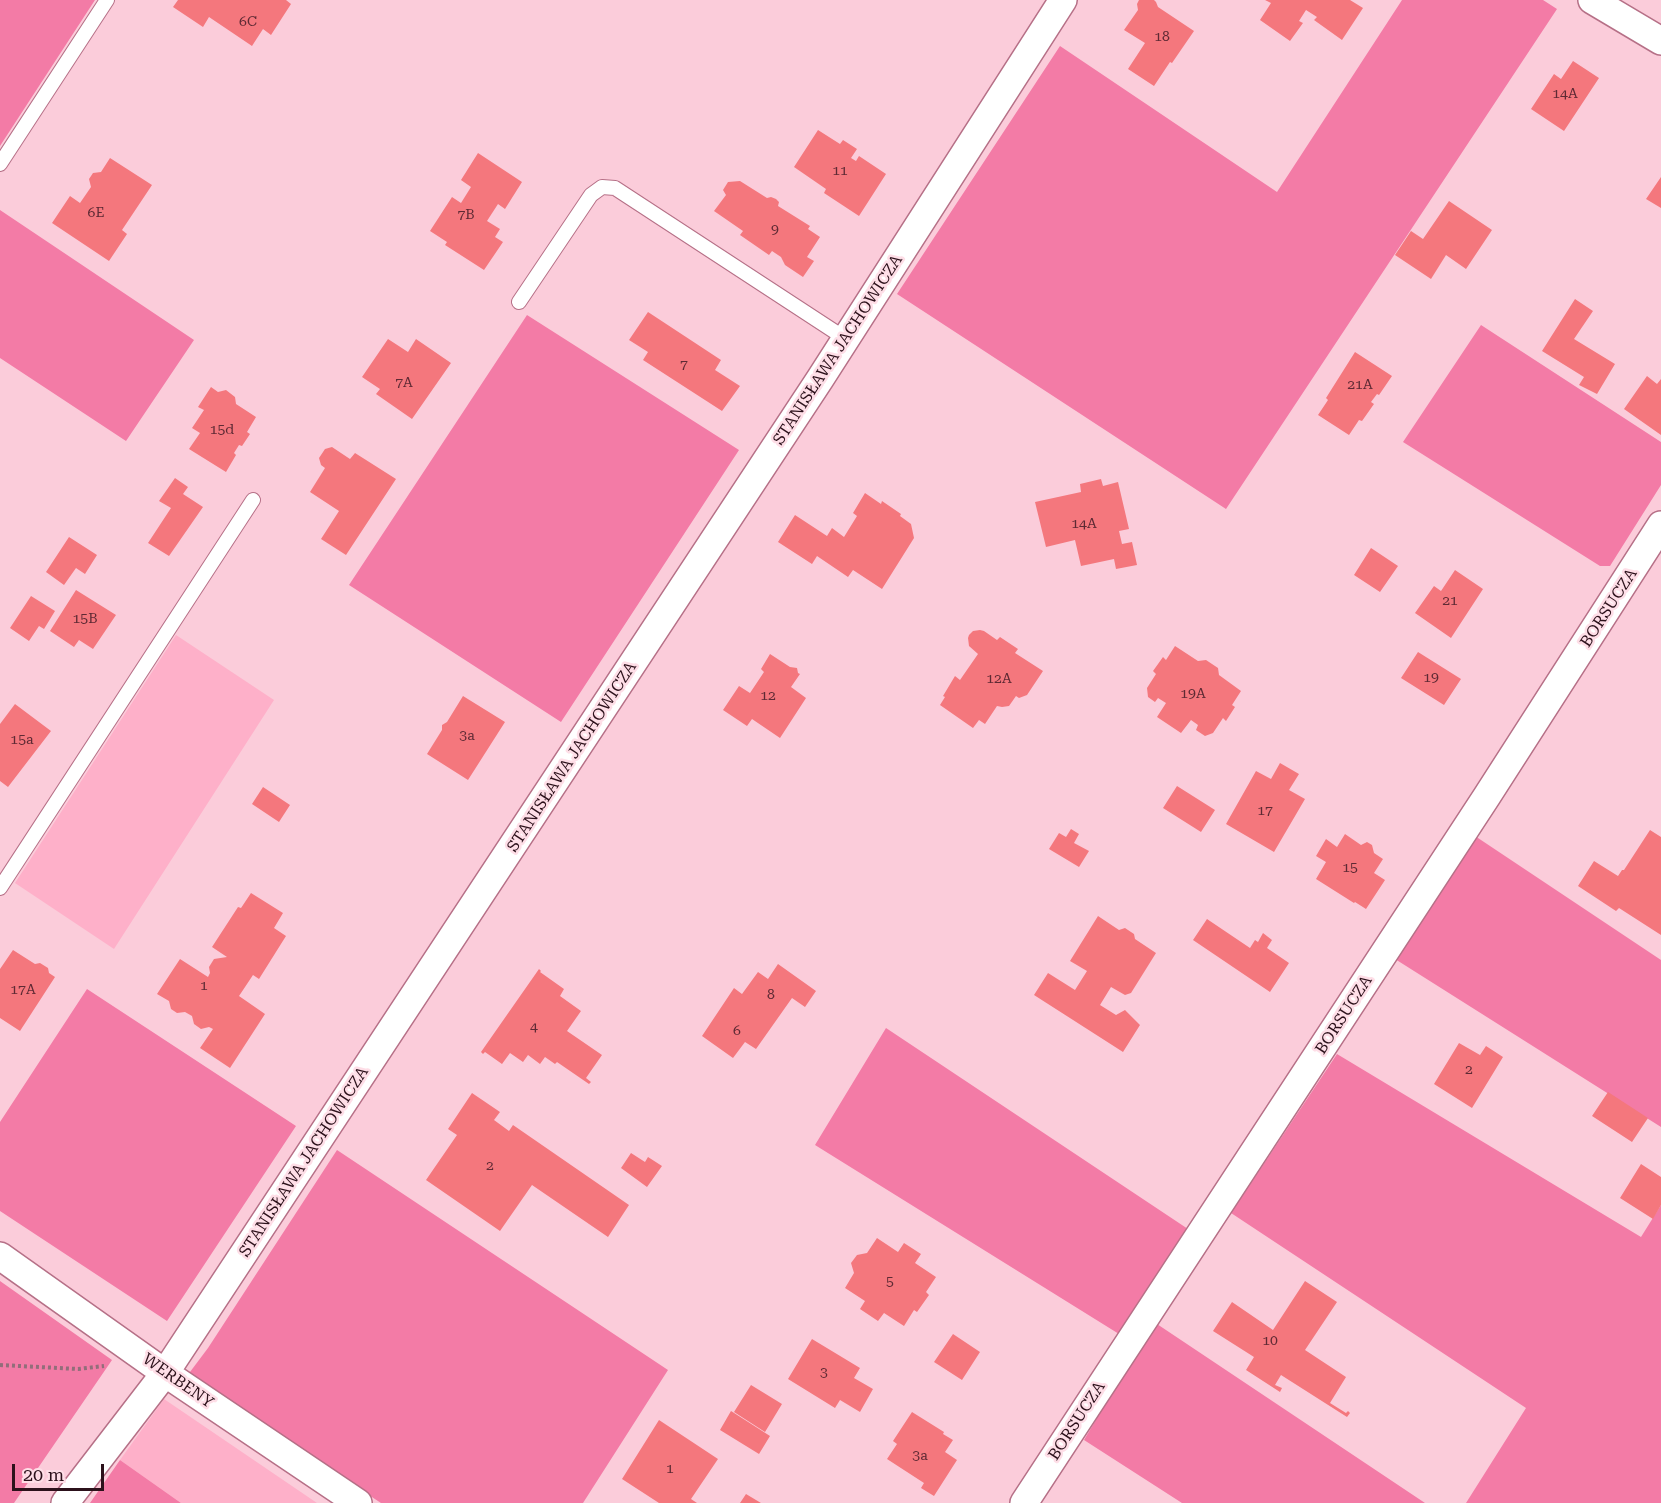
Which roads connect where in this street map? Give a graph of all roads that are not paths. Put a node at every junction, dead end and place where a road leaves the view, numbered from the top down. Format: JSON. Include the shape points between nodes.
{"nodes":[{"id":1,"x":106,"y":0,"type":"edge"},
{"id":2,"x":1064,"y":0,"type":"edge"},
{"id":3,"x":1592,"y":0,"type":"edge"},
{"id":4,"x":1661,"y":41,"type":"edge"},
{"id":5,"x":0,"y":164,"type":"edge"},
{"id":6,"x":519,"y":302,"type":"dead end"},
{"id":7,"x":846,"y":339,"type":"junction"},
{"id":8,"x":253,"y":500,"type":"dead end"},
{"id":9,"x":1661,"y":525,"type":"edge"},
{"id":10,"x":0,"y":888,"type":"edge"},
{"id":11,"x":0,"y":1256,"type":"edge"},
{"id":12,"x":165,"y":1373,"type":"junction"},
{"id":13,"x":65,"y":1503,"type":"edge"},
{"id":14,"x":358,"y":1503,"type":"edge"},
{"id":15,"x":1024,"y":1503,"type":"edge"}],
"edges":[{"from":1,"to":5,"type":"lane"},
{"from":2,"to":7,"type":"street","name":"STANISŁAWA JACHOWICZA"},
{"from":3,"to":4,"type":"street"},
{"from":6,"to":7,"type":"lane","via":[[591,195],[602,187],[615,188]]},
{"from":7,"to":12,"type":"street","name":"STANISŁAWA JACHOWICZA"},
{"from":8,"to":10,"type":"lane"},
{"from":9,"to":15,"type":"street","name":"BORSUCZA"},
{"from":11,"to":12,"type":"street","name":"WERBENY"},
{"from":12,"to":13,"type":"street","name":"STANISŁAWA JACHOWICZA"},
{"from":12,"to":14,"type":"street","name":"WERBENY"}]}
